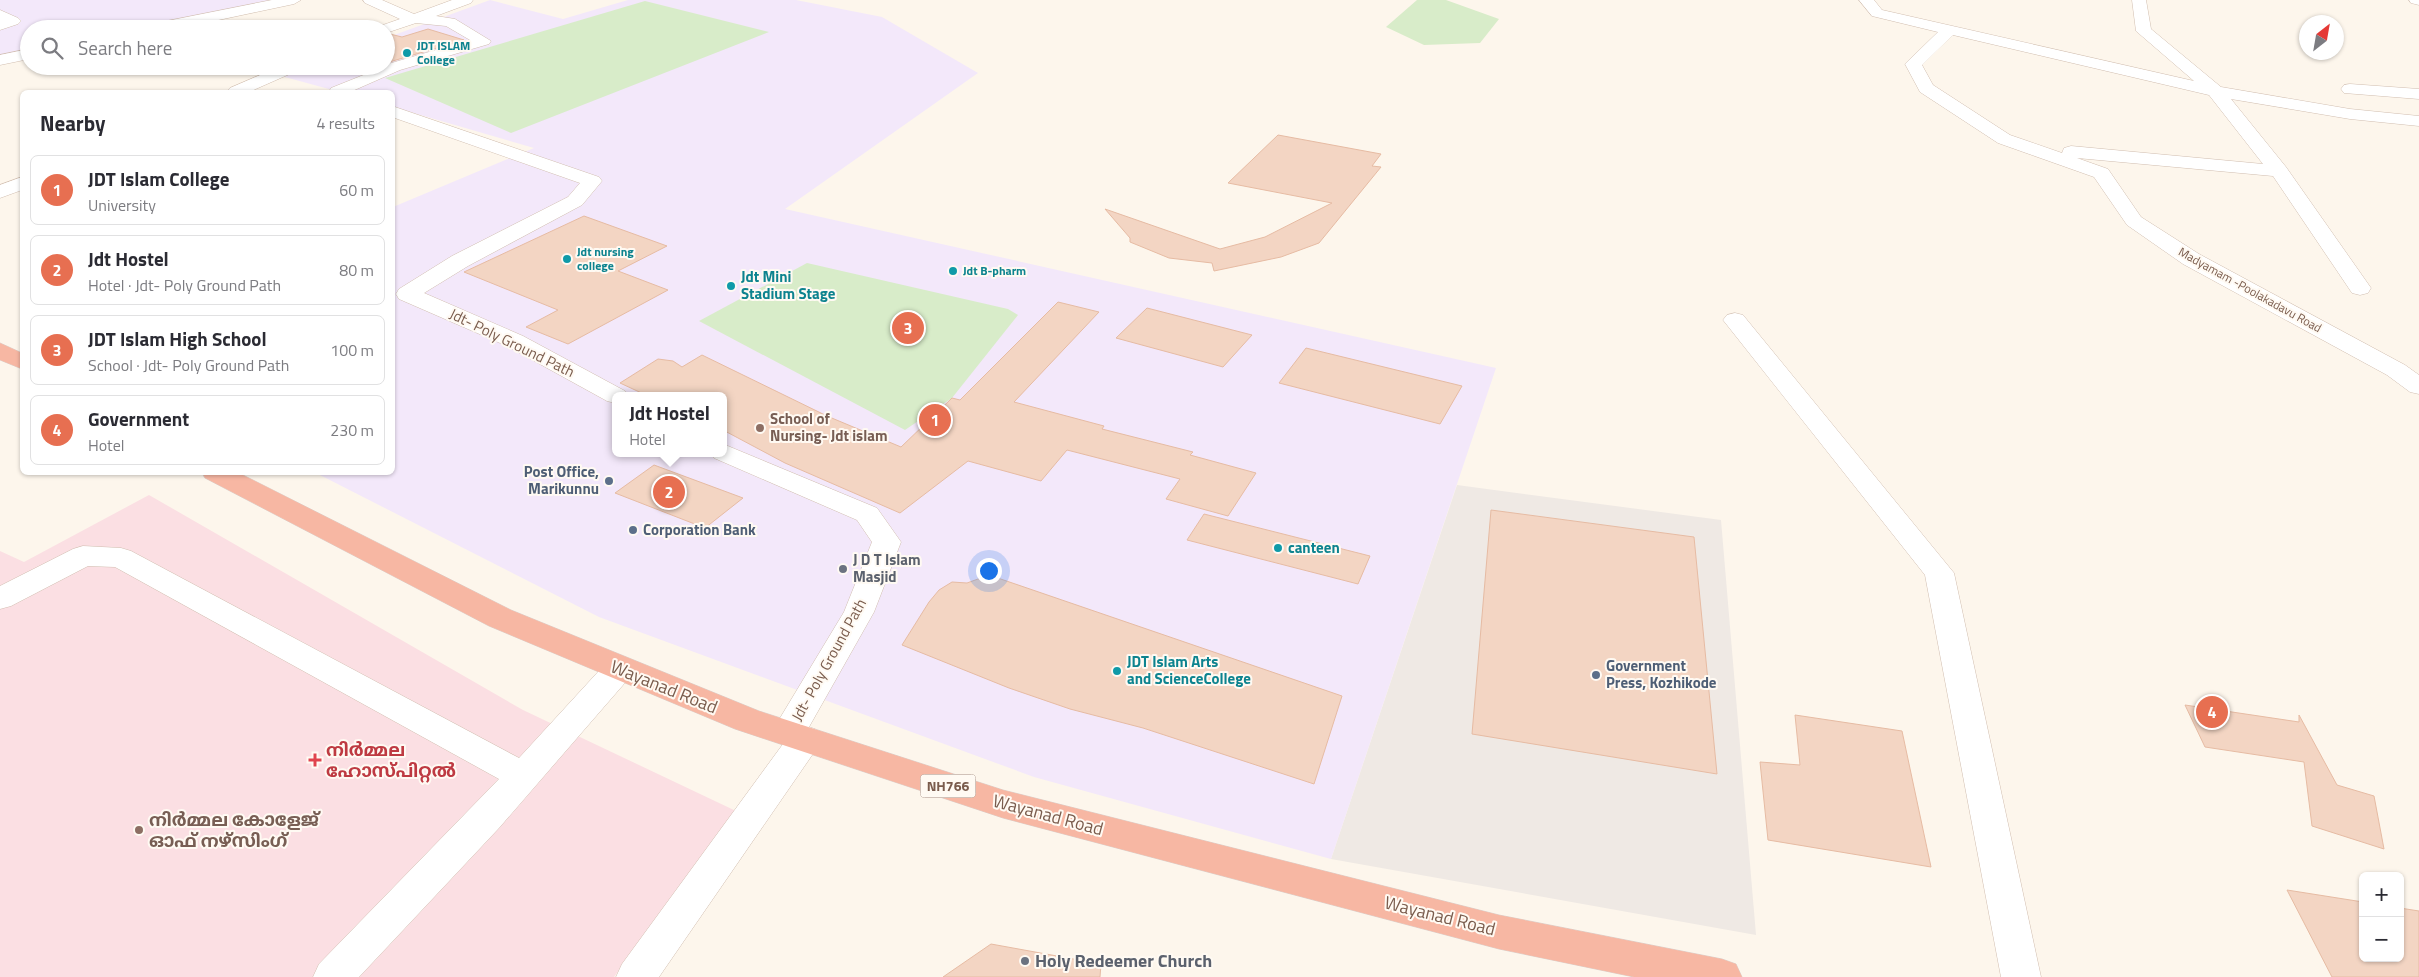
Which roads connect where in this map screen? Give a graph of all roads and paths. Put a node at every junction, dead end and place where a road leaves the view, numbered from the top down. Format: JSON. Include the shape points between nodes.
{"nodes":[{"id":1,"x":294,"y":0,"type":"edge"},
{"id":2,"x":370,"y":0,"type":"edge"},
{"id":3,"x":466,"y":0,"type":"edge"},
{"id":4,"x":1866,"y":0,"type":"edge"},
{"id":5,"x":2139,"y":0,"type":"edge"},
{"id":6,"x":0,"y":15,"type":"edge"},
{"id":7,"x":411,"y":18,"type":"junction"},
{"id":8,"x":196,"y":20,"type":"edge"},
{"id":9,"x":0,"y":25,"type":"edge"},
{"id":10,"x":395,"y":25,"type":"edge"},
{"id":11,"x":1950,"y":29,"type":"junction"},
{"id":12,"x":20,"y":56,"type":"edge"},
{"id":13,"x":0,"y":60,"type":"edge"},
{"id":14,"x":395,"y":66,"type":"edge"},
{"id":15,"x":275,"y":75,"type":"edge"},
{"id":16,"x":374,"y":75,"type":"edge"},
{"id":17,"x":2350,"y":89,"type":"dead end"},
{"id":18,"x":241,"y":90,"type":"edge"},
{"id":19,"x":341,"y":90,"type":"edge"},
{"id":20,"x":2215,"y":91,"type":"junction"},
{"id":21,"x":2419,"y":94,"type":"edge"},
{"id":22,"x":395,"y":112,"type":"edge"},
{"id":23,"x":2419,"y":121,"type":"edge"},
{"id":24,"x":2033,"y":149,"type":"junction"},
{"id":25,"x":2279,"y":171,"type":"junction"},
{"id":26,"x":20,"y":184,"type":"edge"},
{"id":27,"x":0,"y":192,"type":"edge"},
{"id":28,"x":2360,"y":288,"type":"dead end"},
{"id":29,"x":1735,"y":320,"type":"dead end"},
{"id":30,"x":0,"y":350,"type":"edge"},
{"id":31,"x":20,"y":361,"type":"edge"},
{"id":32,"x":2408,"y":370,"type":"edge"},
{"id":33,"x":2419,"y":387,"type":"edge"},
{"id":34,"x":612,"y":394,"type":"edge"},
{"id":35,"x":727,"y":454,"type":"edge"},
{"id":36,"x":221,"y":475,"type":"edge"},
{"id":37,"x":0,"y":599,"type":"edge"},
{"id":38,"x":620,"y":669,"type":"junction"},
{"id":39,"x":797,"y":736,"type":"junction"},
{"id":40,"x":523,"y":776,"type":"junction"},
{"id":41,"x":332,"y":977,"type":"edge"},
{"id":42,"x":636,"y":977,"type":"edge"},
{"id":43,"x":1722,"y":977,"type":"edge"},
{"id":44,"x":2021,"y":977,"type":"edge"}],
"edges":[{"from":1,"to":8,"type":"street"},
{"from":2,"to":7,"type":"street"},
{"from":3,"to":7,"type":"street"},
{"from":4,"to":11,"type":"street","via":[[1877,13]]},
{"from":5,"to":20,"type":"street","via":[[2144,31]]},
{"from":6,"to":9,"type":"street","via":[[13,21]]},
{"from":7,"to":10,"type":"street"},
{"from":7,"to":14,"type":"street","via":[[450,22],[483,41]]},
{"from":11,"to":20,"type":"street","via":[[2165,82]]},
{"from":11,"to":24,"type":"street","name":"Madyamam -Poolakadavu Road","via":[[1913,64],[1926,88],[2004,139]]},
{"from":12,"to":13,"type":"street"},
{"from":15,"to":18,"type":"street"},
{"from":16,"to":19,"type":"street"},
{"from":17,"to":21,"type":"street"},
{"from":20,"to":23,"type":"street","via":[[2352,116]]},
{"from":20,"to":25,"type":"street"},
{"from":22,"to":34,"type":"street","name":"Jdt- Poly Ground Path","via":[[592,181],[575,201],[460,261],[407,294],[515,341]]},
{"from":24,"to":25,"type":"street"},
{"from":24,"to":32,"type":"street","name":"Madyamam -Poolakadavu Road","via":[[2101,173],[2134,221],[2191,259]]},
{"from":25,"to":28,"type":"street"},
{"from":26,"to":27,"type":"street"},
{"from":29,"to":44,"type":"street","via":[[1939,573]]},
{"from":30,"to":31,"type":"highway"},
{"from":32,"to":33,"type":"street","name":"Madyamam -Poolakadavu Road"},
{"from":35,"to":39,"type":"street","name":"Jdt- Poly Ground Path","via":[[867,514],[887,542],[859,612]]},
{"from":36,"to":38,"type":"highway","name":"Wayanad Road","number":"NH766","via":[[500,618]]},
{"from":37,"to":40,"type":"street","via":[[83,556],[121,558]]},
{"from":38,"to":39,"type":"highway","name":"Wayanad Road","number":"NH766","via":[[747,720]]},
{"from":38,"to":40,"type":"street"},
{"from":39,"to":42,"type":"street"},
{"from":39,"to":43,"type":"highway","name":"Wayanad Road","number":"NH766","via":[[1012,806],[1499,932]]},
{"from":40,"to":41,"type":"street"}]}
